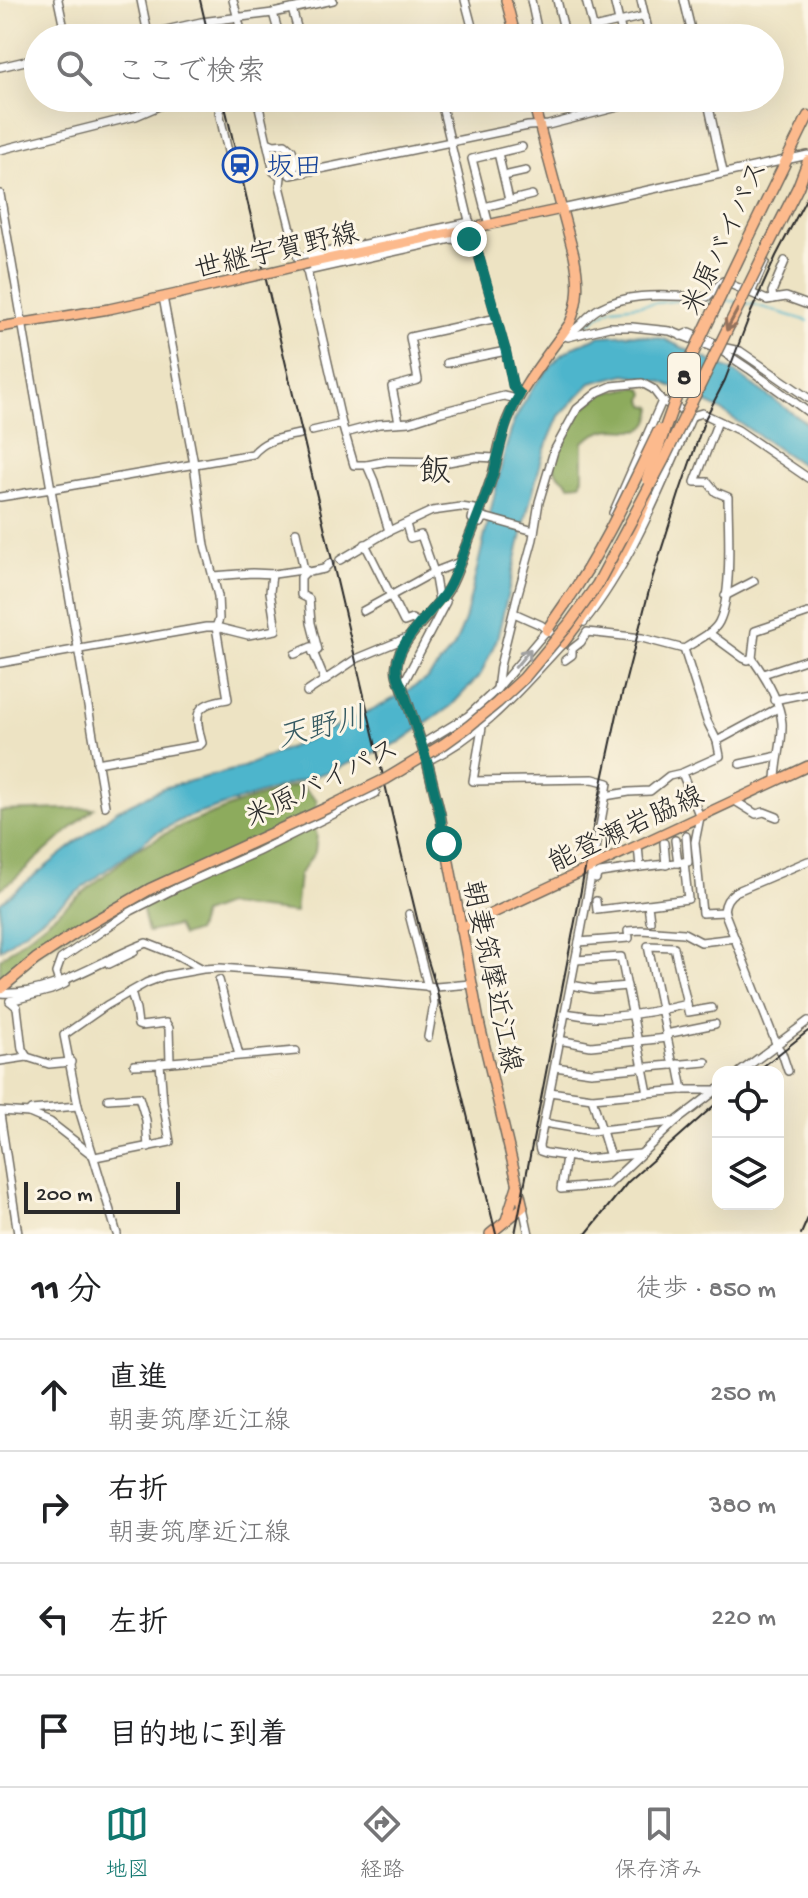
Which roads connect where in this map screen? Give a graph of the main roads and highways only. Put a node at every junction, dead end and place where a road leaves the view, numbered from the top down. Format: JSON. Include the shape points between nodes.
{"nodes":[{"id":1,"x":506,"y":0,"type":"edge"},
{"id":2,"x":512,"y":24,"type":"edge"},
{"id":3,"x":536,"y":112,"type":"edge"},
{"id":4,"x":808,"y":116,"type":"edge"},
{"id":5,"x":808,"y":161,"type":"edge"},
{"id":6,"x":562,"y":209,"type":"junction"},
{"id":7,"x":0,"y":327,"type":"edge"},
{"id":8,"x":676,"y":394,"type":"junction"},
{"id":9,"x":663,"y":461,"type":"junction"},
{"id":10,"x":634,"y":514,"type":"junction"},
{"id":11,"x":546,"y":629,"type":"road end"},
{"id":12,"x":567,"y":646,"type":"road end"},
{"id":13,"x":808,"y":766,"type":"edge"},
{"id":14,"x":461,"y":928,"type":"junction"},
{"id":15,"x":0,"y":991,"type":"edge"},
{"id":16,"x":517,"y":1186,"type":"junction"},
{"id":17,"x":506,"y":1220,"type":"junction"},
{"id":18,"x":490,"y":1234,"type":"edge"}],
"edges":[{"from":1,"to":2,"type":"main road"},
{"from":3,"to":6,"type":"main road","name":"朝妻筑摩近江線"},
{"from":4,"to":8,"type":"highway","name":"米原バイパス","number":"8","bridge":true},
{"from":5,"to":9,"type":"highway","name":"米原バイパス","number":"8","one_way":true,"bridge":true},
{"from":6,"to":7,"type":"main road","name":"世継宇賀野線","bridge":true,"via":[[109,309]]},
{"from":6,"to":14,"type":"main road","name":"朝妻筑摩近江線","via":[[579,279],[576,310],[518,397],[480,519],[448,589],[409,637],[399,659],[398,681],[427,761]]},
{"from":8,"to":10,"type":"highway","name":"米原バイパス","number":"8","bridge":true},
{"from":8,"to":11,"type":"highway","bridge":true,"via":[[583,580]]},
{"from":9,"to":10,"type":"highway","name":"米原バイパス","number":"8","bridge":true},
{"from":9,"to":12,"type":"highway","bridge":true,"via":[[625,548]]},
{"from":10,"to":15,"type":"highway","name":"米原バイパス","number":"8","bridge":true,"via":[[597,585],[569,624],[524,678],[469,726],[386,779],[150,889],[36,959]]},
{"from":13,"to":14,"type":"main road","name":"能登瀬岩脇線"},
{"from":14,"to":16,"type":"main road","name":"朝妻筑摩近江線"},
{"from":16,"to":17,"type":"main road"},
{"from":16,"to":17,"type":"main road","name":"朝妻筑摩近江線","via":[[523,1207]]},
{"from":17,"to":18,"type":"main road"}]}
